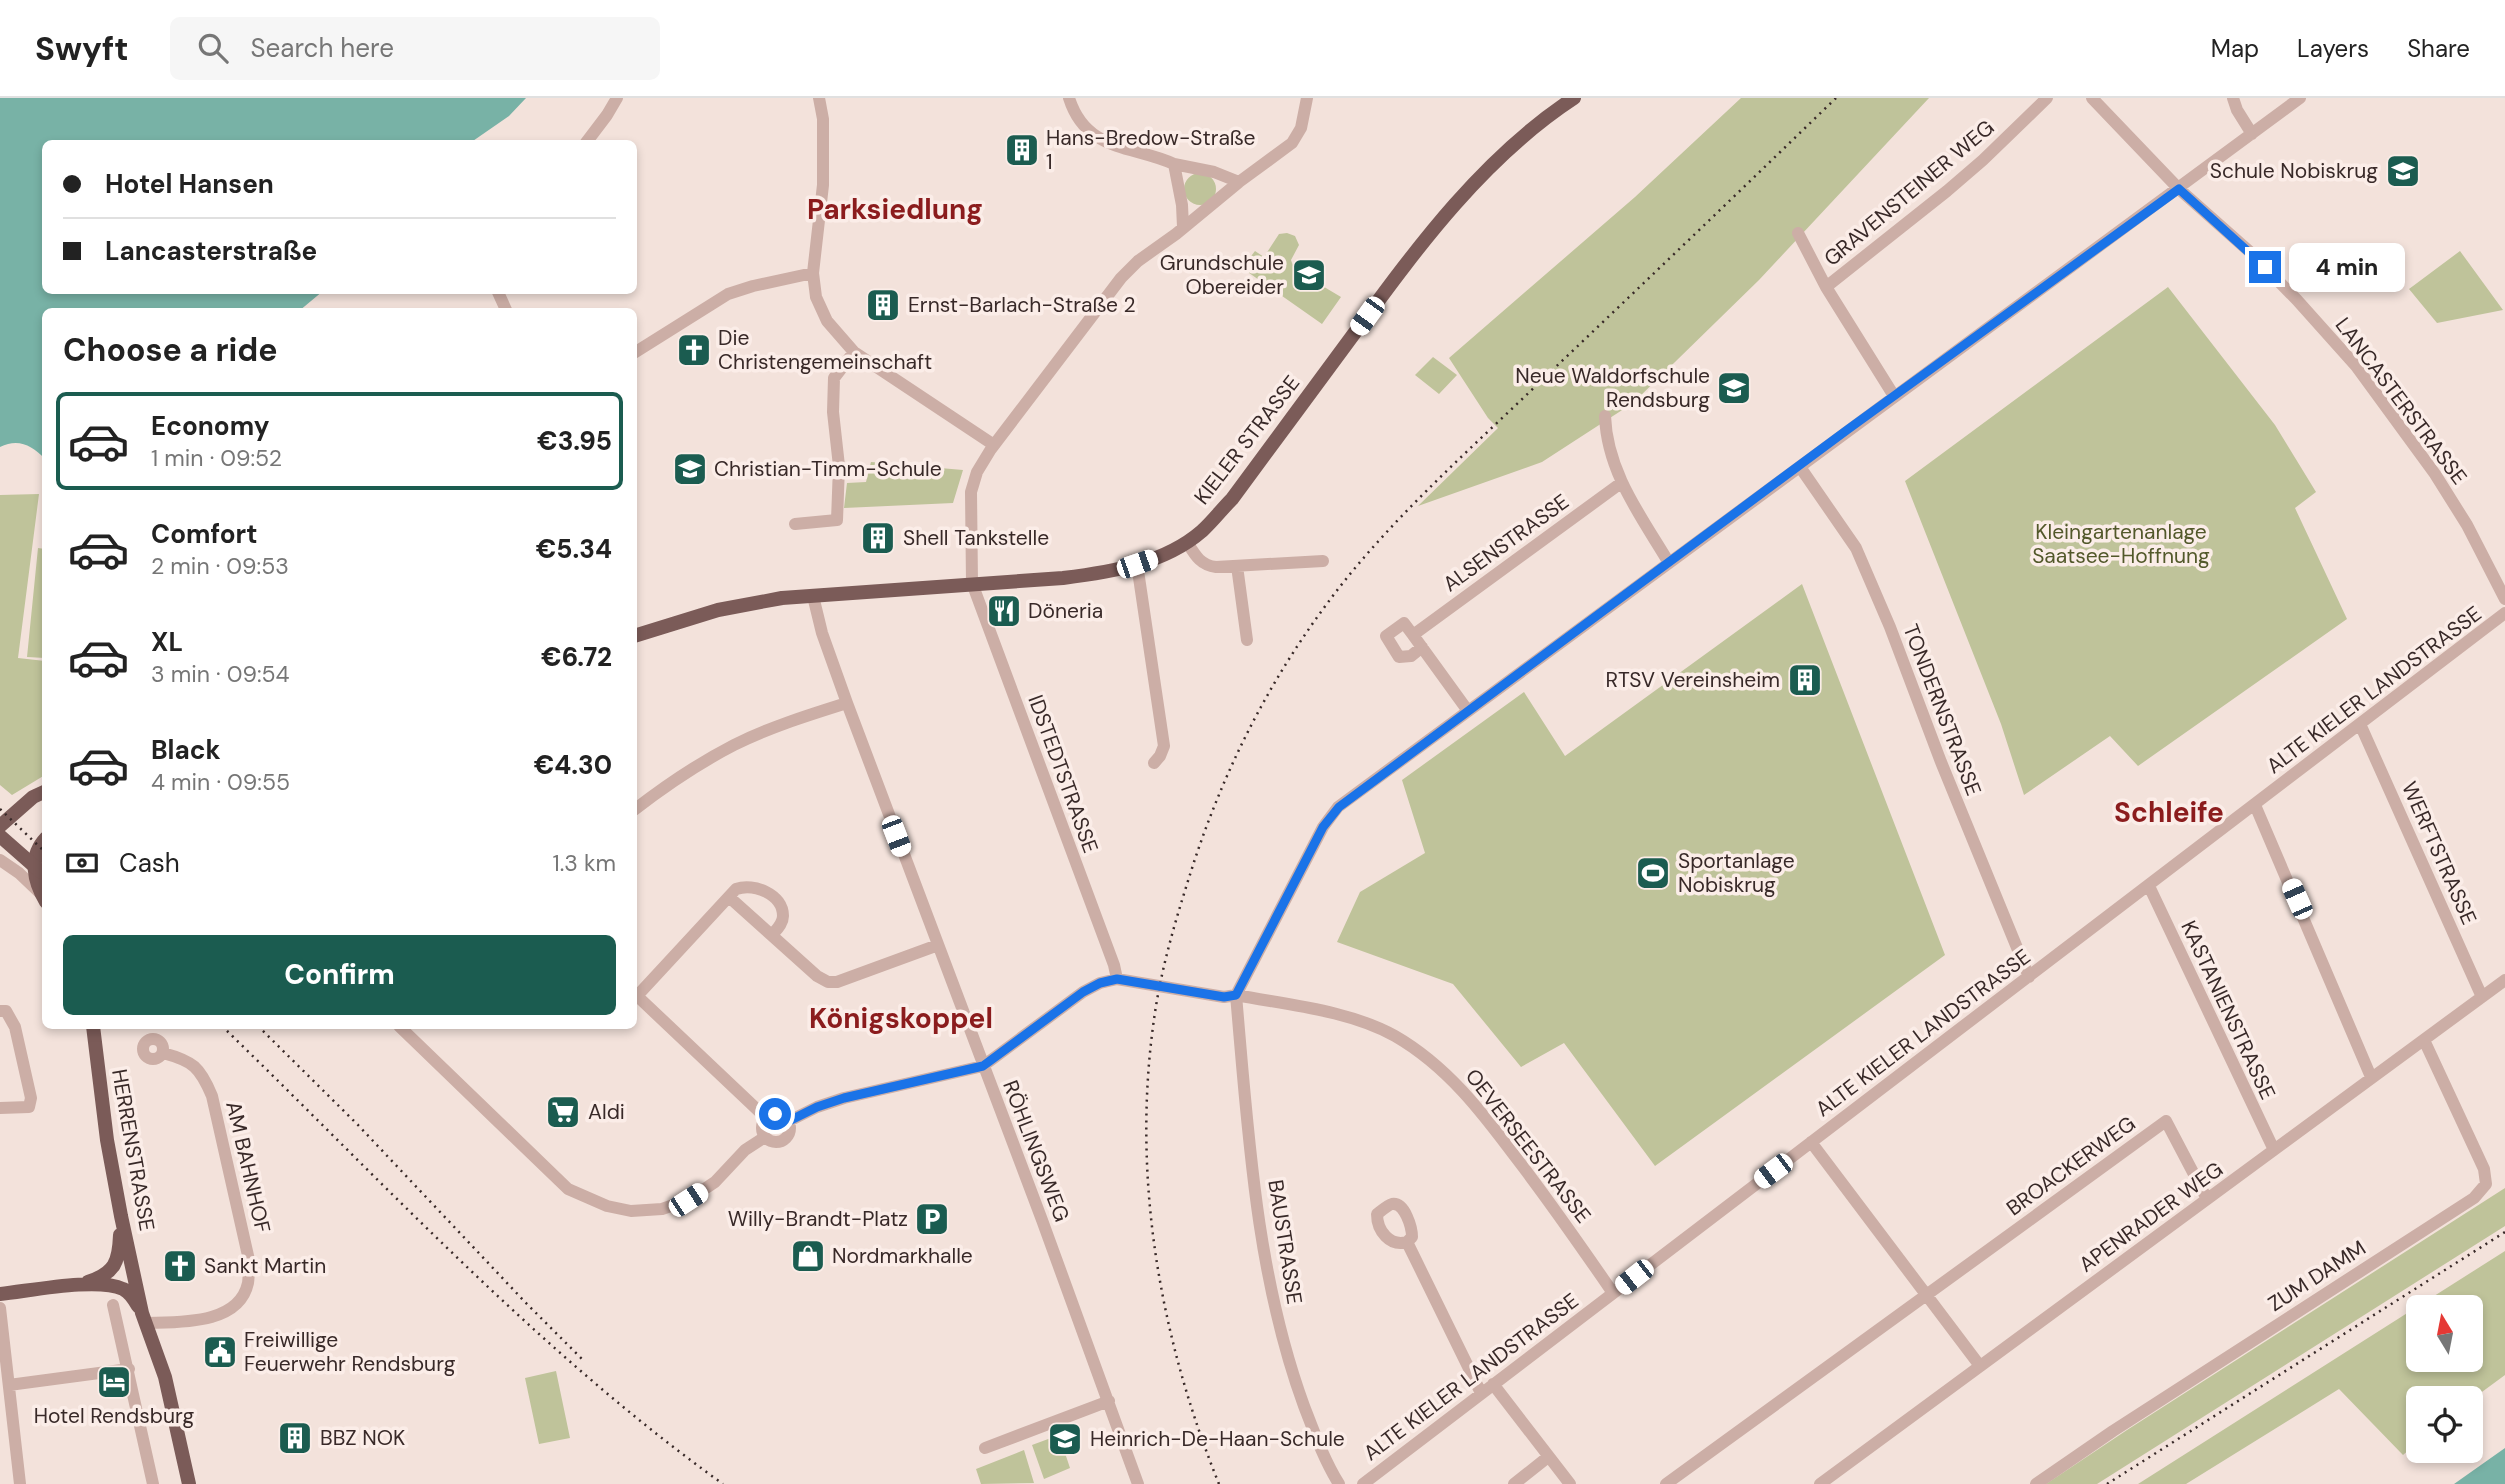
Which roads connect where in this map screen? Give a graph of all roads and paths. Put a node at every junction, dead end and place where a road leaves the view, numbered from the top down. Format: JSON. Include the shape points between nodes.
{"nodes":[{"id":1,"x":617,"y":98,"type":"edge"},
{"id":2,"x":819,"y":98,"type":"edge"},
{"id":3,"x":1069,"y":98,"type":"edge"},
{"id":4,"x":1307,"y":98,"type":"edge"},
{"id":5,"x":1574,"y":98,"type":"edge"},
{"id":6,"x":2048,"y":98,"type":"edge"},
{"id":7,"x":2092,"y":98,"type":"edge"},
{"id":8,"x":2233,"y":98,"type":"edge"},
{"id":9,"x":2300,"y":98,"type":"edge"},
{"id":10,"x":2252,"y":134,"type":"junction"},
{"id":11,"x":588,"y":140,"type":"edge"},
{"id":12,"x":1174,"y":164,"type":"junction"},
{"id":13,"x":1239,"y":182,"type":"junction"},
{"id":14,"x":2179,"y":189,"type":"junction"},
{"id":15,"x":1183,"y":227,"type":"junction"},
{"id":16,"x":1798,"y":233,"type":"dead end"},
{"id":17,"x":813,"y":273,"type":"junction"},
{"id":18,"x":1826,"y":287,"type":"junction"},
{"id":19,"x":637,"y":351,"type":"edge"},
{"id":20,"x":854,"y":352,"type":"junction"},
{"id":21,"x":1894,"y":396,"type":"junction"},
{"id":22,"x":1605,"y":416,"type":"dead end"},
{"id":23,"x":994,"y":445,"type":"junction"},
{"id":24,"x":1800,"y":467,"type":"junction"},
{"id":25,"x":1620,"y":483,"type":"junction"},
{"id":26,"x":795,"y":524,"type":"dead end"},
{"id":27,"x":1186,"y":542,"type":"junction"},
{"id":28,"x":1324,"y":561,"type":"dead end"},
{"id":29,"x":1669,"y":563,"type":"junction"},
{"id":30,"x":1137,"y":564,"type":"junction"},
{"id":31,"x":1237,"y":566,"type":"junction"},
{"id":32,"x":972,"y":583,"type":"junction"},
{"id":33,"x":813,"y":596,"type":"junction"},
{"id":34,"x":2505,"y":599,"type":"edge"},
{"id":35,"x":2505,"y":613,"type":"edge"},
{"id":36,"x":637,"y":635,"type":"edge"},
{"id":37,"x":1413,"y":635,"type":"junction"},
{"id":38,"x":1247,"y":640,"type":"dead end"},
{"id":39,"x":1422,"y":647,"type":"junction"},
{"id":40,"x":847,"y":703,"type":"junction"},
{"id":41,"x":1468,"y":711,"type":"junction"},
{"id":42,"x":2360,"y":724,"type":"junction"},
{"id":43,"x":1154,"y":763,"type":"dead end"},
{"id":44,"x":42,"y":793,"type":"edge"},
{"id":45,"x":2255,"y":805,"type":"junction"},
{"id":46,"x":637,"y":808,"type":"edge"},
{"id":47,"x":1,"y":828,"type":"edge"},
{"id":48,"x":42,"y":842,"type":"edge"},
{"id":49,"x":0,"y":860,"type":"edge"},
{"id":50,"x":42,"y":873,"type":"edge"},
{"id":51,"x":2148,"y":887,"type":"junction"},
{"id":52,"x":42,"y":895,"type":"edge"},
{"id":53,"x":42,"y":897,"type":"edge"},
{"id":54,"x":729,"y":897,"type":"junction"},
{"id":55,"x":772,"y":935,"type":"junction"},
{"id":56,"x":938,"y":945,"type":"junction"},
{"id":57,"x":2029,"y":977,"type":"junction"},
{"id":58,"x":1117,"y":979,"type":"junction"},
{"id":59,"x":2505,"y":980,"type":"edge"},
{"id":60,"x":637,"y":992,"type":"edge"},
{"id":61,"x":1236,"y":995,"type":"junction"},
{"id":62,"x":637,"y":996,"type":"edge"},
{"id":63,"x":2482,"y":998,"type":"junction"},
{"id":64,"x":3,"y":1011,"type":"edge"},
{"id":65,"x":93,"y":1029,"type":"edge"},
{"id":66,"x":402,"y":1029,"type":"edge"},
{"id":67,"x":2424,"y":1040,"type":"junction"},
{"id":68,"x":163,"y":1053,"type":"dead end"},
{"id":69,"x":983,"y":1066,"type":"junction"},
{"id":70,"x":2371,"y":1076,"type":"junction"},
{"id":71,"x":0,"y":1108,"type":"edge"},
{"id":72,"x":766,"y":1118,"type":"junction"},
{"id":73,"x":789,"y":1121,"type":"junction"},
{"id":74,"x":765,"y":1137,"type":"junction"},
{"id":75,"x":1811,"y":1142,"type":"junction"},
{"id":76,"x":2274,"y":1150,"type":"junction"},
{"id":77,"x":2207,"y":1199,"type":"junction"},
{"id":78,"x":121,"y":1216,"type":"junction"},
{"id":79,"x":1407,"y":1242,"type":"dead end"},
{"id":80,"x":76,"y":1286,"type":"junction"},
{"id":81,"x":1613,"y":1293,"type":"junction"},
{"id":82,"x":0,"y":1294,"type":"edge"},
{"id":83,"x":1927,"y":1295,"type":"junction"},
{"id":84,"x":113,"y":1305,"type":"dead end"},
{"id":85,"x":0,"y":1308,"type":"edge"},
{"id":86,"x":144,"y":1318,"type":"junction"},
{"id":87,"x":1980,"y":1366,"type":"junction"},
{"id":88,"x":129,"y":1369,"type":"junction"},
{"id":89,"x":1493,"y":1384,"type":"junction"},
{"id":90,"x":9,"y":1385,"type":"junction"},
{"id":91,"x":1481,"y":1393,"type":"junction"},
{"id":92,"x":1109,"y":1401,"type":"junction"},
{"id":93,"x":13,"y":1427,"type":"junction"},
{"id":94,"x":0,"y":1430,"type":"edge"},
{"id":95,"x":985,"y":1448,"type":"dead end"},
{"id":96,"x":1548,"y":1457,"type":"junction"},
{"id":97,"x":20,"y":1484,"type":"edge"},
{"id":98,"x":153,"y":1484,"type":"edge"},
{"id":99,"x":189,"y":1484,"type":"edge"},
{"id":100,"x":1138,"y":1484,"type":"edge"},
{"id":101,"x":1339,"y":1484,"type":"edge"},
{"id":102,"x":1363,"y":1484,"type":"edge"},
{"id":103,"x":1514,"y":1484,"type":"edge"},
{"id":104,"x":1570,"y":1484,"type":"edge"},
{"id":105,"x":1666,"y":1484,"type":"edge"},
{"id":106,"x":1820,"y":1484,"type":"edge"},
{"id":107,"x":2036,"y":1484,"type":"edge"}],
"edges":[{"from":1,"to":11,"type":"street"},
{"from":2,"to":17,"type":"street","via":[[822,185]]},
{"from":3,"to":12,"type":"street","via":[[1093,135]]},
{"from":4,"to":13,"type":"street","name":"IDSTEDTSTRASSE","via":[[1301,128],[1292,143]]},
{"from":5,"to":27,"type":"main road","name":"KIELER STRASSE","via":[[1499,156],[1464,194],[1393,280],[1232,499]]},
{"from":6,"to":18,"type":"street","name":"GRAVENSTEINER WEG","via":[[1956,183]]},
{"from":7,"to":14,"type":"street","name":"LANCASTERSTRASSE"},
{"from":8,"to":10,"type":"street"},
{"from":9,"to":10,"type":"street"},
{"from":10,"to":14,"type":"street"},
{"from":12,"to":13,"type":"street"},
{"from":12,"to":15,"type":"street"},
{"from":13,"to":15,"type":"street","name":"IDSTEDTSTRASSE"},
{"from":14,"to":21,"type":"street"},
{"from":14,"to":34,"type":"street","name":"LANCASTERSTRASSE","via":[[2250,252],[2356,366],[2435,474]]},
{"from":15,"to":23,"type":"street","name":"IDSTEDTSTRASSE","via":[[1121,278]]},
{"from":16,"to":18,"type":"street","name":"GRAVENSTEINER WEG"},
{"from":17,"to":19,"type":"street","via":[[727,294]]},
{"from":17,"to":20,"type":"street","via":[[816,297],[827,320]]},
{"from":18,"to":21,"type":"street","name":"GRAVENSTEINER WEG"},
{"from":20,"to":23,"type":"street"},
{"from":20,"to":26,"type":"street","via":[[834,378],[837,520]]},
{"from":21,"to":24,"type":"street"},
{"from":22,"to":25,"type":"street","via":[[1606,439]]},
{"from":23,"to":32,"type":"street","name":"IDSTEDTSTRASSE","via":[[971,492]]},
{"from":24,"to":29,"type":"street"},
{"from":24,"to":57,"type":"street","name":"TONDERNSTRASSE","via":[[1856,548]]},
{"from":25,"to":29,"type":"street"},
{"from":25,"to":37,"type":"street","name":"ALSENSTRASSE"},
{"from":27,"to":30,"type":"main road","name":"KIELER STRASSE"},
{"from":27,"to":31,"type":"street","via":[[1206,566]]},
{"from":28,"to":31,"type":"street"},
{"from":29,"to":41,"type":"street"},
{"from":30,"to":32,"type":"main road","name":"KIELER STRASSE","via":[[1074,576]]},
{"from":30,"to":43,"type":"street","via":[[1164,746]]},
{"from":31,"to":38,"type":"street"},
{"from":32,"to":33,"type":"main road","name":"KIELER STRASSE"},
{"from":32,"to":58,"type":"street","name":"IDSTEDTSTRASSE"},
{"from":33,"to":36,"type":"main road","name":"KIELER STRASSE","via":[[738,606]]},
{"from":33,"to":40,"type":"street","name":"RÖHLINGSWEG"},
{"from":35,"to":42,"type":"street","name":"ALTE KIELER LANDSTRASSE"},
{"from":37,"to":39,"type":"street"},
{"from":37,"to":39,"type":"street","via":[[1404,623],[1385,636],[1399,657],[1411,656]]},
{"from":39,"to":41,"type":"street"},
{"from":40,"to":46,"type":"street","via":[[735,745],[691,769]]},
{"from":40,"to":56,"type":"street","name":"RÖHLINGSWEG"},
{"from":41,"to":61,"type":"street","via":[[1339,807],[1323,827]]},
{"from":42,"to":45,"type":"street","name":"ALTE KIELER LANDSTRASSE"},
{"from":42,"to":63,"type":"street","name":"WERFTSTRASSE"},
{"from":44,"to":47,"type":"main road"},
{"from":45,"to":51,"type":"street","name":"ALTE KIELER LANDSTRASSE"},
{"from":45,"to":70,"type":"street"},
{"from":47,"to":50,"type":"main road","bridge":true},
{"from":48,"to":52,"type":"main road","via":[[35,858]]},
{"from":49,"to":53,"type":"street"},
{"from":51,"to":57,"type":"street","name":"ALTE KIELER LANDSTRASSE"},
{"from":51,"to":76,"type":"street","name":"KASTANIENSTRASSE"},
{"from":54,"to":55,"type":"street"},
{"from":54,"to":55,"type":"street","via":[[746,886],[772,896],[783,916]]},
{"from":54,"to":60,"type":"street"},
{"from":55,"to":56,"type":"street","via":[[828,982]]},
{"from":56,"to":69,"type":"street","name":"RÖHLINGSWEG"},
{"from":57,"to":75,"type":"street","name":"ALTE KIELER LANDSTRASSE"},
{"from":58,"to":61,"type":"street","name":"OEVERSEESTRASSE","via":[[1224,997]]},
{"from":58,"to":69,"type":"street","via":[[1083,992]]},
{"from":59,"to":63,"type":"street","name":"APENRADER WEG"},
{"from":61,"to":81,"type":"street","name":"OEVERSEESTRASSE","via":[[1357,1021],[1393,1035],[1433,1061],[1495,1129]]},
{"from":61,"to":101,"type":"street","name":"BAUSTRASSE","via":[[1267,1273],[1299,1391]]},
{"from":62,"to":72,"type":"street"},
{"from":63,"to":67,"type":"street","name":"APENRADER WEG"},
{"from":64,"to":71,"type":"street","via":[[15,1027],[31,1098],[29,1107]]},
{"from":65,"to":78,"type":"main road","name":"HERRENSTRASSE"},
{"from":66,"to":74,"type":"street","via":[[568,1189],[607,1206],[631,1211],[662,1209],[688,1200]]},
{"from":67,"to":70,"type":"street","name":"APENRADER WEG"},
{"from":67,"to":107,"type":"street","name":"ZUM DAMM","via":[[2484,1169],[2486,1184],[2474,1198]]},
{"from":68,"to":86,"type":"street","name":"AM BAHNHOF","via":[[187,1059],[212,1096],[249,1260],[248,1284],[228,1310],[211,1317],[178,1323]]},
{"from":69,"to":73,"type":"street","via":[[844,1098]]},
{"from":69,"to":92,"type":"street","name":"RÖHLINGSWEG"},
{"from":70,"to":76,"type":"street","name":"APENRADER WEG"},
{"from":72,"to":73,"type":"street","via":[[779,1114]]},
{"from":72,"to":74,"type":"street","via":[[762,1125]]},
{"from":73,"to":74,"type":"street","via":[[790,1133],[784,1140]]},
{"from":75,"to":81,"type":"street","name":"ALTE KIELER LANDSTRASSE"},
{"from":75,"to":83,"type":"street"},
{"from":76,"to":77,"type":"street","name":"APENRADER WEG"},
{"from":77,"to":83,"type":"street","name":"BROACKERWEG","via":[[2166,1121]]},
{"from":77,"to":87,"type":"street","name":"APENRADER WEG"},
{"from":78,"to":80,"type":"main road","via":[[115,1265],[107,1274]]},
{"from":78,"to":86,"type":"main road","name":"HERRENSTRASSE"},
{"from":79,"to":91,"type":"street"},
{"from":80,"to":82,"type":"main road"},
{"from":80,"to":86,"type":"main road","via":[[124,1289]]},
{"from":81,"to":89,"type":"street","name":"ALTE KIELER LANDSTRASSE"},
{"from":83,"to":87,"type":"street"},
{"from":83,"to":105,"type":"street","name":"BROACKERWEG"},
{"from":84,"to":88,"type":"street"},
{"from":85,"to":90,"type":"street"},
{"from":86,"to":99,"type":"main road","name":"HERRENSTRASSE","via":[[165,1377]]},
{"from":87,"to":106,"type":"street","name":"APENRADER WEG"},
{"from":88,"to":90,"type":"street"},
{"from":88,"to":98,"type":"street"},
{"from":89,"to":91,"type":"street","name":"ALTE KIELER LANDSTRASSE"},
{"from":89,"to":96,"type":"street"},
{"from":90,"to":93,"type":"street"},
{"from":91,"to":102,"type":"street","name":"ALTE KIELER LANDSTRASSE"},
{"from":92,"to":95,"type":"street"},
{"from":92,"to":100,"type":"street","name":"RÖHLINGSWEG"},
{"from":93,"to":94,"type":"street"},
{"from":93,"to":97,"type":"street"},
{"from":96,"to":103,"type":"street"},
{"from":96,"to":104,"type":"street"}]}
